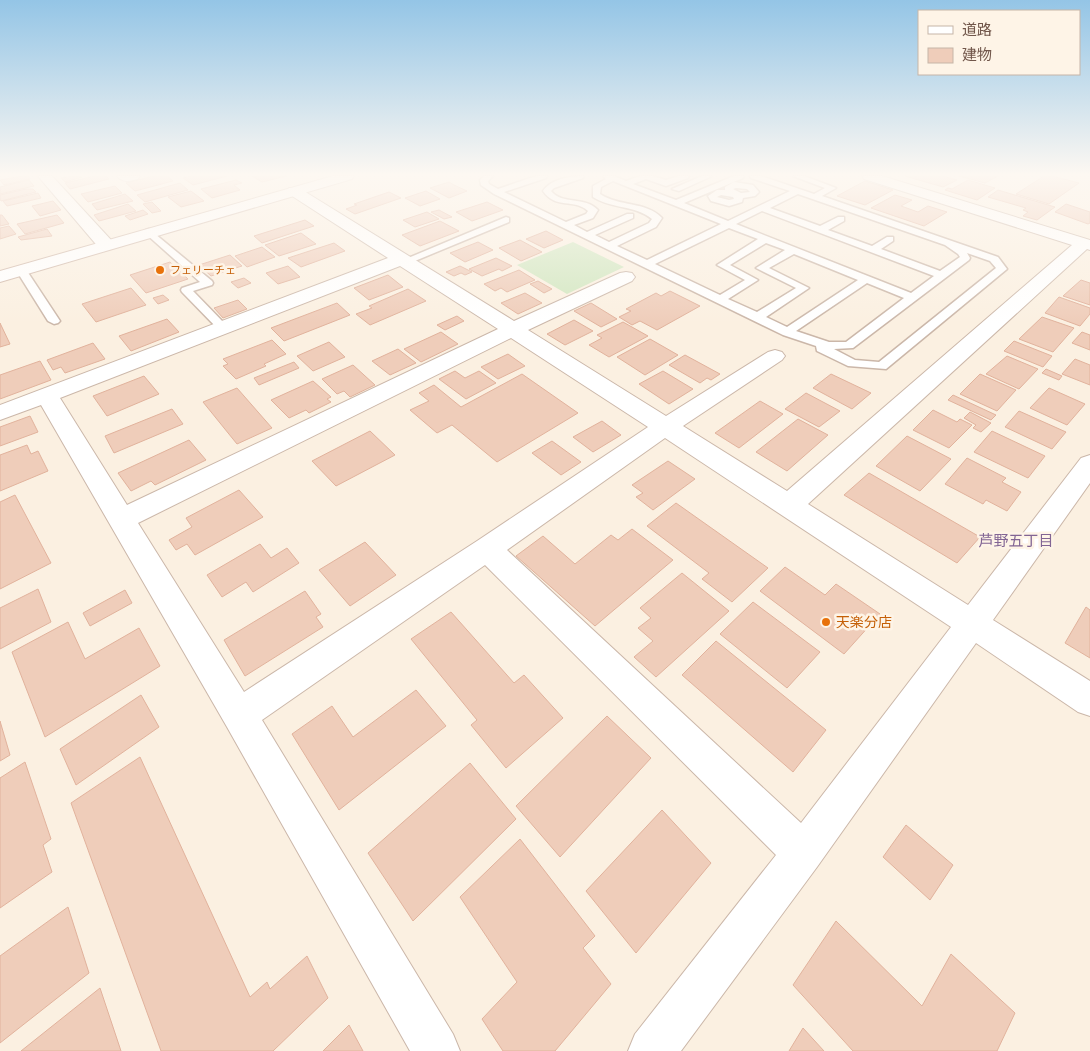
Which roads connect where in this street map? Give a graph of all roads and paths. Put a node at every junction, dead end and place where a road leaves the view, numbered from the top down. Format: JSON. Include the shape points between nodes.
{"nodes":[{"id":1,"x":88,"y":225,"type":"edge"},
{"id":2,"x":174,"y":225,"type":"edge"},
{"id":3,"x":348,"y":225,"type":"edge"},
{"id":4,"x":493,"y":225,"type":"edge"},
{"id":5,"x":566,"y":225,"type":"edge"},
{"id":6,"x":610,"y":225,"type":"edge"},
{"id":7,"x":653,"y":225,"type":"edge"},
{"id":8,"x":727,"y":225,"type":"edge"},
{"id":9,"x":732,"y":225,"type":"edge"},
{"id":10,"x":806,"y":225,"type":"edge"},
{"id":11,"x":829,"y":225,"type":"edge"},
{"id":12,"x":896,"y":225,"type":"edge"},
{"id":13,"x":1026,"y":225,"type":"edge"},
{"id":14,"x":820,"y":230,"type":"junction"},
{"id":15,"x":149,"y":232,"type":"junction"},
{"id":16,"x":587,"y":235,"type":"junction"},
{"id":17,"x":765,"y":239,"type":"junction"},
{"id":18,"x":890,"y":239,"type":"dead end"},
{"id":19,"x":948,"y":243,"type":"junction"},
{"id":20,"x":1087,"y":244,"type":"edge"},
{"id":21,"x":106,"y":245,"type":"junction"},
{"id":22,"x":609,"y":246,"type":"junction"},
{"id":23,"x":792,"y":250,"type":"junction"},
{"id":24,"x":873,"y":250,"type":"junction"},
{"id":25,"x":1,"y":256,"type":"edge"},
{"id":26,"x":404,"y":260,"type":"junction"},
{"id":27,"x":647,"y":264,"type":"junction"},
{"id":28,"x":21,"y":270,"type":"junction"},
{"id":29,"x":943,"y":276,"type":"junction"},
{"id":30,"x":0,"y":277,"type":"edge"},
{"id":31,"x":626,"y":277,"type":"dead end"},
{"id":32,"x":866,"y":279,"type":"junction"},
{"id":33,"x":839,"y":297,"type":"junction"},
{"id":34,"x":914,"y":298,"type":"junction"},
{"id":35,"x":720,"y":299,"type":"junction"},
{"id":36,"x":855,"y":304,"type":"dead end"},
{"id":37,"x":817,"y":312,"type":"junction"},
{"id":38,"x":758,"y":317,"type":"junction"},
{"id":39,"x":833,"y":318,"type":"dead end"},
{"id":40,"x":54,"y":321,"type":"dead end"},
{"id":41,"x":222,"y":328,"type":"junction"},
{"id":42,"x":512,"y":330,"type":"junction"},
{"id":43,"x":787,"y":332,"type":"junction"},
{"id":44,"x":803,"y":339,"type":"junction"},
{"id":45,"x":775,"y":356,"type":"dead end"},
{"id":46,"x":47,"y":396,"type":"junction"},
{"id":47,"x":0,"y":414,"type":"edge"},
{"id":48,"x":665,"y":427,"type":"junction"},
{"id":49,"x":1090,"y":464,"type":"edge"},
{"id":50,"x":789,"y":505,"type":"junction"},
{"id":51,"x":123,"y":519,"type":"junction"},
{"id":52,"x":487,"y":549,"type":"junction"},
{"id":53,"x":972,"y":624,"type":"junction"},
{"id":54,"x":1090,"y":700,"type":"edge"},
{"id":55,"x":239,"y":715,"type":"junction"},
{"id":56,"x":803,"y":853,"type":"junction"},
{"id":57,"x":436,"y":1051,"type":"edge"},
{"id":58,"x":652,"y":1051,"type":"edge"}],
"edges":[{"from":1,"to":21,"type":"street"},
{"from":2,"to":15,"type":"street"},
{"from":3,"to":26,"type":"street"},
{"from":4,"to":26,"type":"lane"},
{"from":5,"to":16,"type":"lane"},
{"from":6,"to":16,"type":"lane"},
{"from":7,"to":22,"type":"lane"},
{"from":8,"to":27,"type":"lane"},
{"from":9,"to":17,"type":"lane"},
{"from":10,"to":14,"type":"lane"},
{"from":11,"to":14,"type":"lane"},
{"from":12,"to":19,"type":"lane"},
{"from":13,"to":20,"type":"street"},
{"from":14,"to":24,"type":"lane"},
{"from":15,"to":21,"type":"street"},
{"from":15,"to":41,"type":"lane","via":[[208,282],[186,290]]},
{"from":16,"to":22,"type":"lane"},
{"from":17,"to":23,"type":"lane"},
{"from":17,"to":35,"type":"lane","via":[[722,265],[753,280]]},
{"from":18,"to":24,"type":"lane"},
{"from":19,"to":29,"type":"lane","via":[[962,252],[965,258]]},
{"from":19,"to":44,"type":"lane","via":[[994,260],[1002,269],[882,366],[852,363]]},
{"from":20,"to":50,"type":"street"},
{"from":21,"to":28,"type":"street"},
{"from":22,"to":27,"type":"lane"},
{"from":23,"to":32,"type":"lane"},
{"from":23,"to":38,"type":"lane","via":[[761,268],[804,288]]},
{"from":24,"to":29,"type":"lane"},
{"from":25,"to":28,"type":"street"},
{"from":26,"to":41,"type":"street"},
{"from":26,"to":42,"type":"street"},
{"from":27,"to":35,"type":"lane"},
{"from":28,"to":30,"type":"street"},
{"from":28,"to":40,"type":"lane"},
{"from":29,"to":34,"type":"lane"},
{"from":31,"to":42,"type":"street"},
{"from":32,"to":33,"type":"lane"},
{"from":32,"to":34,"type":"lane"},
{"from":33,"to":36,"type":"lane"},
{"from":33,"to":37,"type":"lane"},
{"from":34,"to":44,"type":"lane","via":[[849,345],[829,346]]},
{"from":35,"to":38,"type":"lane"},
{"from":37,"to":39,"type":"lane"},
{"from":37,"to":43,"type":"lane"},
{"from":38,"to":43,"type":"lane"},
{"from":41,"to":46,"type":"street"},
{"from":42,"to":48,"type":"street"},
{"from":42,"to":51,"type":"street"},
{"from":43,"to":44,"type":"lane"},
{"from":45,"to":48,"type":"street"},
{"from":46,"to":47,"type":"street"},
{"from":46,"to":51,"type":"street"},
{"from":48,"to":50,"type":"street"},
{"from":48,"to":52,"type":"street"},
{"from":49,"to":53,"type":"street"},
{"from":50,"to":53,"type":"street"},
{"from":51,"to":55,"type":"street"},
{"from":52,"to":55,"type":"street"},
{"from":52,"to":56,"type":"street"},
{"from":53,"to":54,"type":"street"},
{"from":53,"to":56,"type":"street"},
{"from":55,"to":57,"type":"street"},
{"from":56,"to":58,"type":"street"}]}
